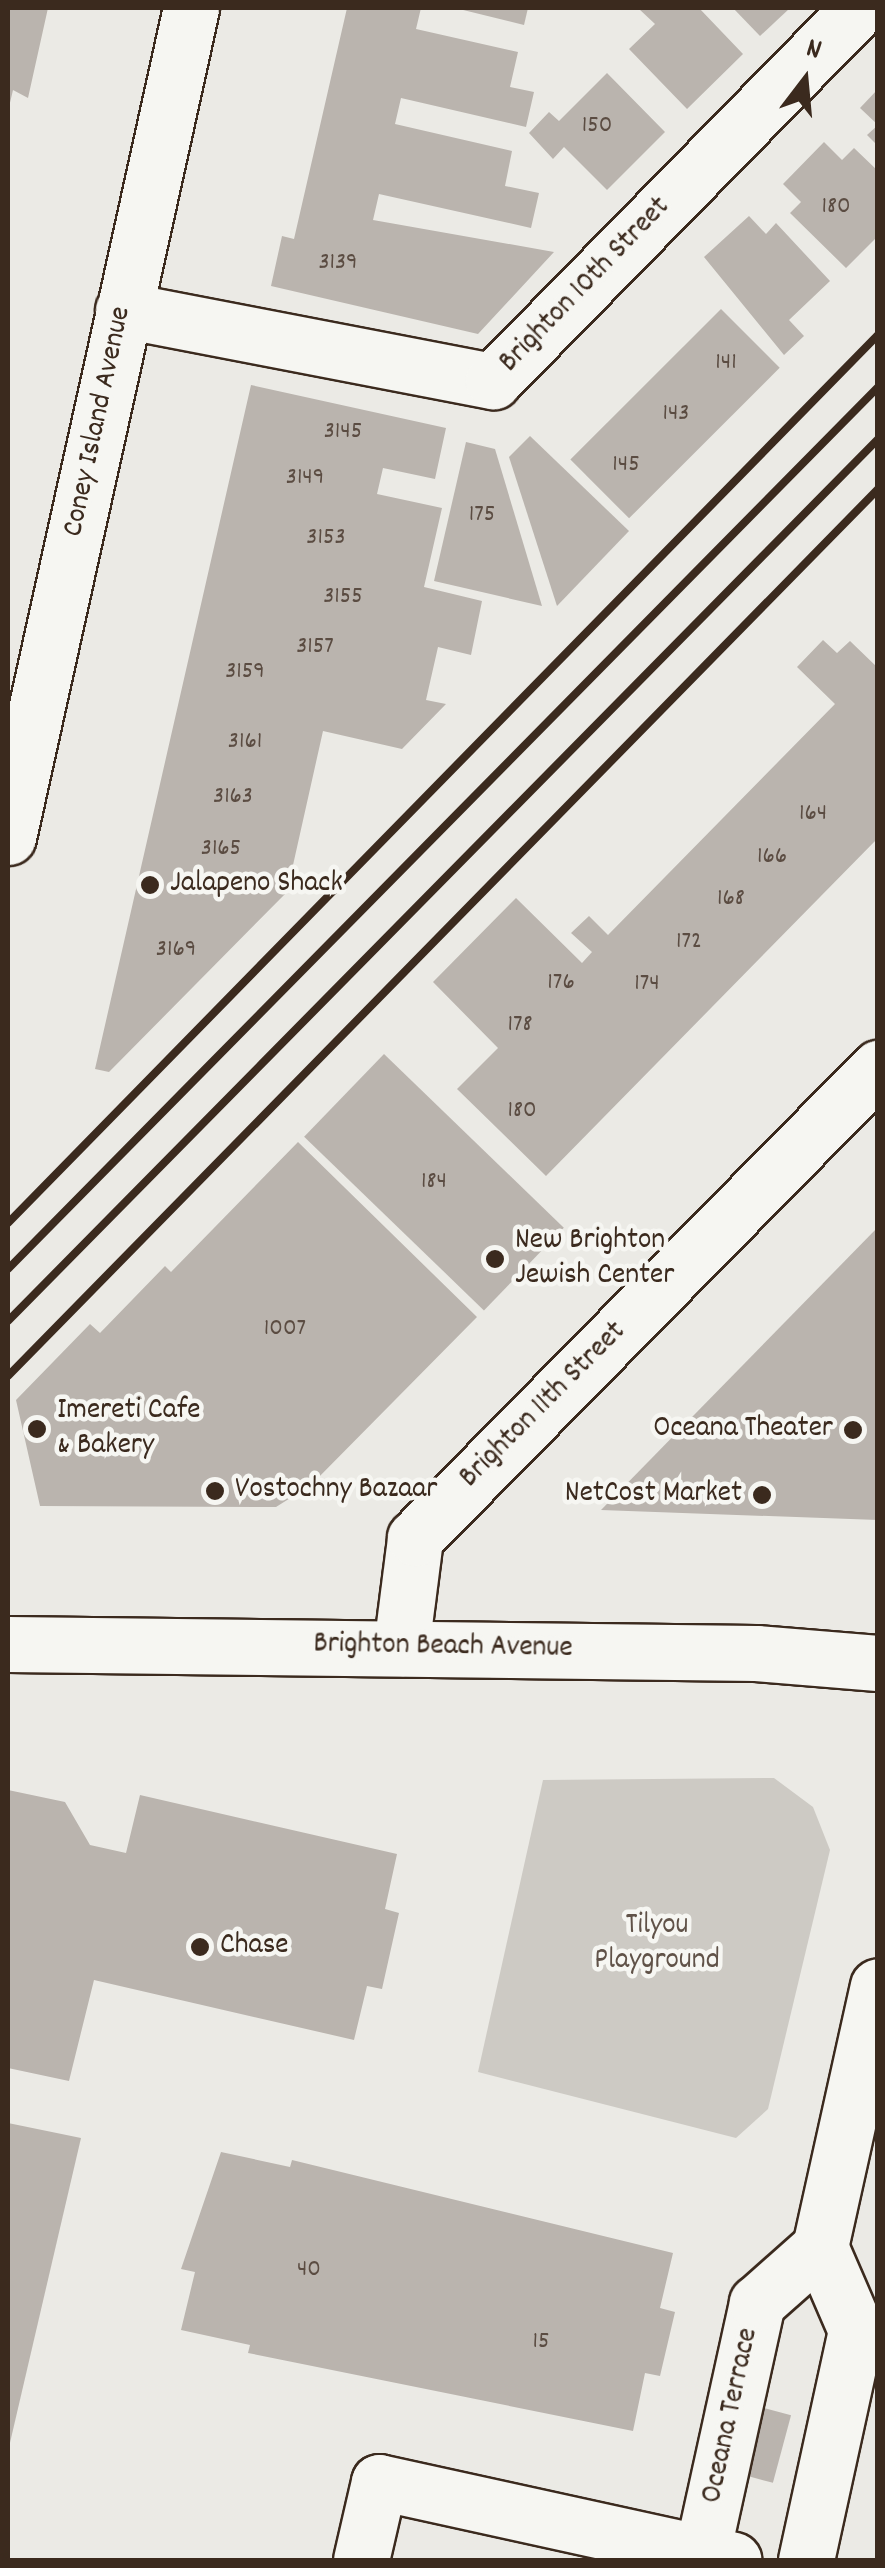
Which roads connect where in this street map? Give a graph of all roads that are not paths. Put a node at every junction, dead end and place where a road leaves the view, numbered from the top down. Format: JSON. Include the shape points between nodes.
{"nodes":[{"id":1,"x":191,"y":8,"type":"edge"},
{"id":2,"x":859,"y":8,"type":"edge"},
{"id":3,"x":123,"y":310,"type":"junction"},
{"id":4,"x":8,"y":837,"type":"edge"},
{"id":5,"x":878,"y":1068,"type":"edge"},
{"id":6,"x":8,"y":1644,"type":"edge"},
{"id":7,"x":401,"y":1648,"type":"junction"},
{"id":8,"x":878,"y":1664,"type":"edge"},
{"id":9,"x":878,"y":1986,"type":"edge"},
{"id":10,"x":820,"y":2248,"type":"junction"},
{"id":11,"x":718,"y":2557,"type":"edge"},
{"id":12,"x":362,"y":2560,"type":"edge"},
{"id":13,"x":806,"y":2560,"type":"edge"}],
"edges":[{"from":1,"to":3,"type":"street","name":"Coney Island Avenue"},
{"from":2,"to":3,"type":"street","name":"Brighton 10th Street","via":[[494,381]]},
{"from":3,"to":4,"type":"street","name":"Coney Island Avenue"},
{"from":5,"to":7,"type":"street","name":"Brighton 11th Street","via":[[415,1538]]},
{"from":6,"to":7,"type":"street","name":"Brighton Beach Avenue"},
{"from":7,"to":8,"type":"street","name":"Brighton Beach Avenue"},
{"from":9,"to":10,"type":"street"},
{"from":10,"to":11,"type":"street","name":"Oceana Terrace","via":[[756,2303]]},
{"from":10,"to":13,"type":"street","via":[[856,2330]]},
{"from":11,"to":12,"type":"street","via":[[379,2482]]}]}
